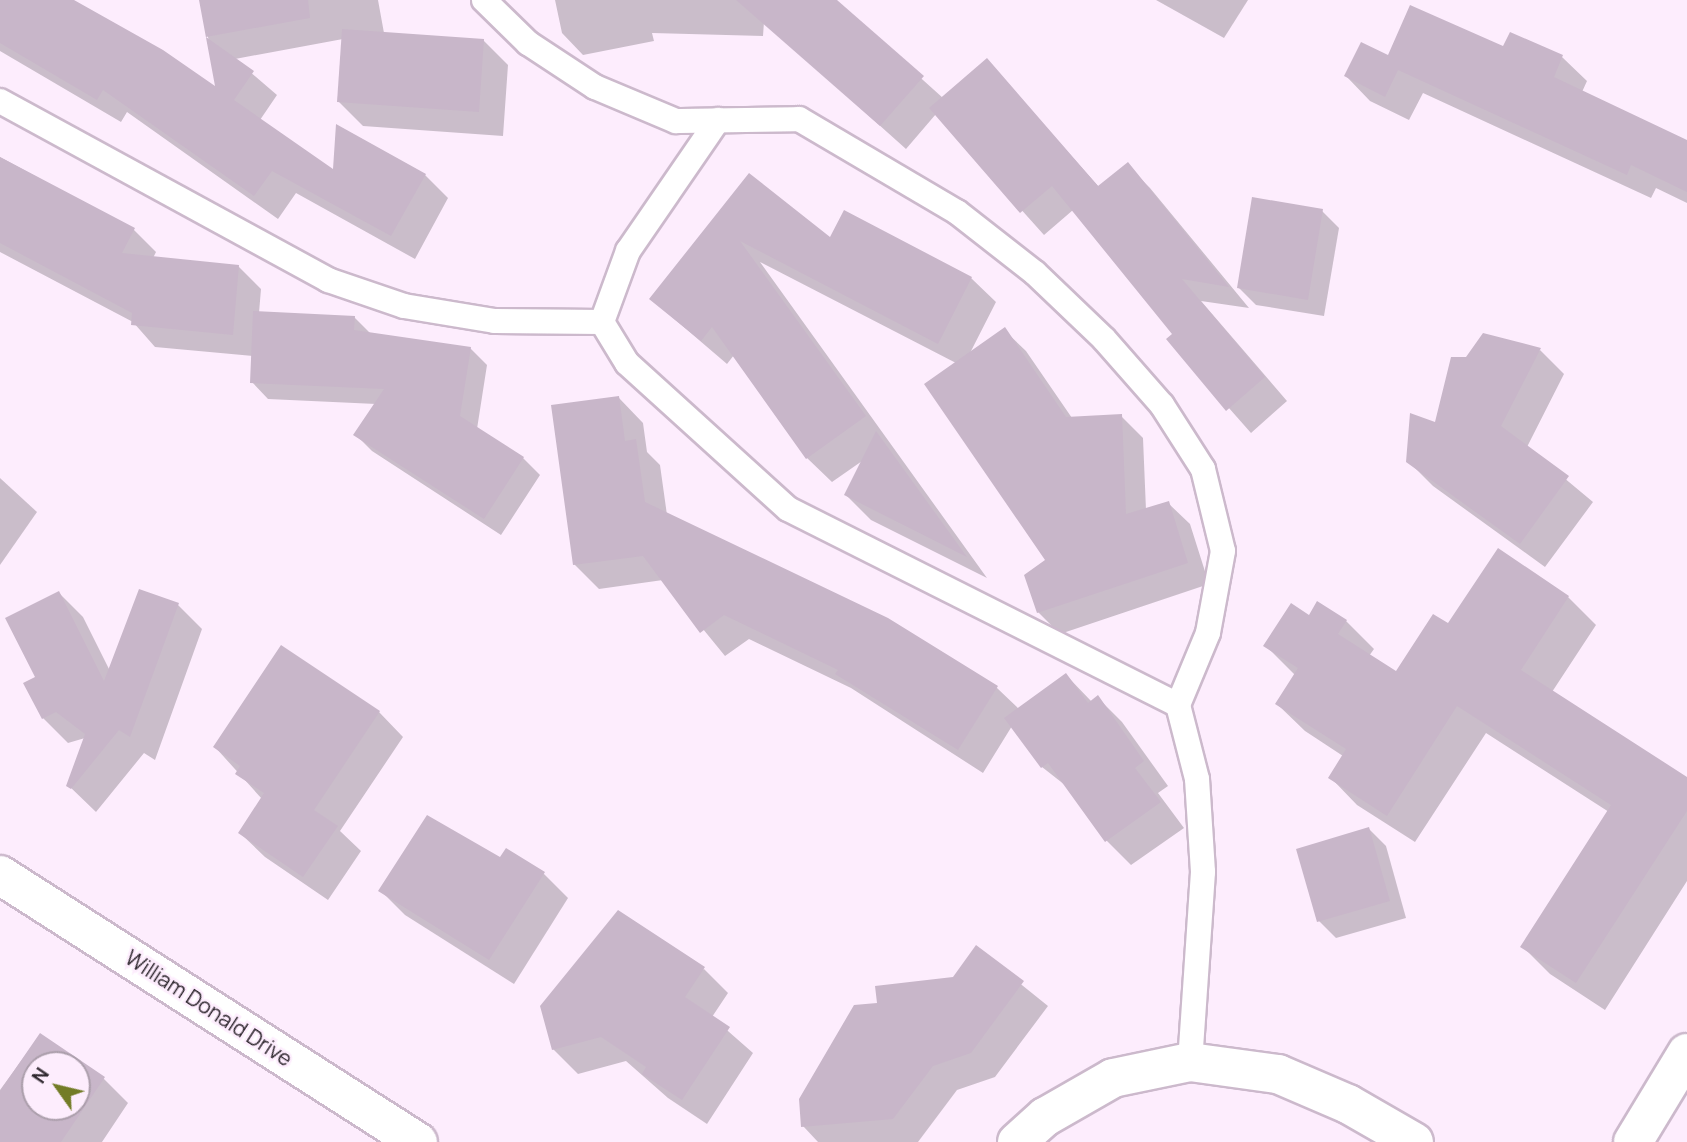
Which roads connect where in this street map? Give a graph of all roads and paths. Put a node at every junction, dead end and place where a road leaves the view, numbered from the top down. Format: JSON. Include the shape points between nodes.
{"nodes":[{"id":1,"x":484,"y":0,"type":"edge"},
{"id":2,"x":0,"y":101,"type":"edge"},
{"id":3,"x":718,"y":120,"type":"junction"},
{"id":4,"x":602,"y":322,"type":"junction"},
{"id":5,"x":1178,"y":705,"type":"junction"},
{"id":6,"x":0,"y":875,"type":"edge"},
{"id":7,"x":1687,"y":1053,"type":"edge"},
{"id":8,"x":1190,"y":1062,"type":"junction"},
{"id":9,"x":418,"y":1142,"type":"edge"},
{"id":10,"x":1017,"y":1142,"type":"edge"},
{"id":11,"x":1414,"y":1142,"type":"edge"},
{"id":12,"x":1633,"y":1142,"type":"edge"}],
"edges":[{"from":1,"to":3,"type":"lane","via":[[528,43],[595,88],[677,121]]},
{"from":2,"to":4,"type":"lane","via":[[328,280],[404,306],[495,321]]},
{"from":3,"to":4,"type":"lane","via":[[628,251]]},
{"from":3,"to":5,"type":"lane","via":[[799,118],[957,212],[1035,273],[1104,339],[1162,405],[1203,469],[1223,551],[1208,633]]},
{"from":4,"to":5,"type":"lane","via":[[627,363],[788,509]]},
{"from":5,"to":8,"type":"lane","via":[[1197,779],[1203,872]]},
{"from":6,"to":9,"type":"main road","name":"William Donald Drive"},
{"from":7,"to":12,"type":"main road"},
{"from":8,"to":10,"type":"main road","via":[[1114,1078],[1045,1117]]},
{"from":8,"to":11,"type":"main road","via":[[1278,1074],[1348,1104]]}]}
